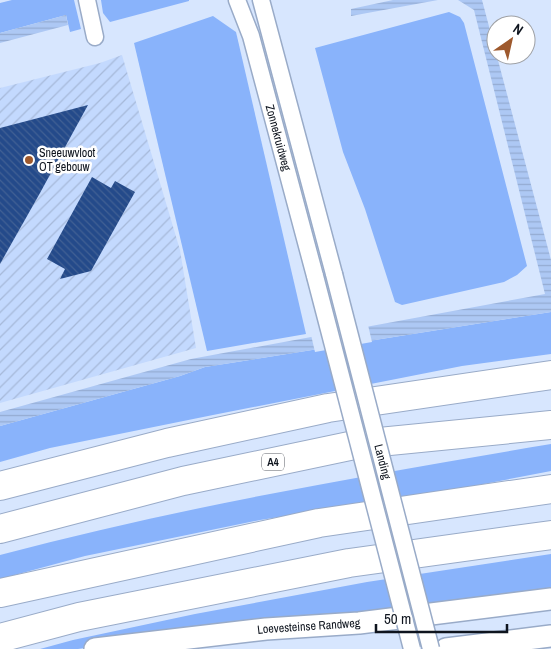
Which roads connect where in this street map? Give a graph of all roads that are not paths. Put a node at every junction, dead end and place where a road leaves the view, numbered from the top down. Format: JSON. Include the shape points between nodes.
{"nodes":[{"id":1,"x":87,"y":0,"type":"edge"},
{"id":2,"x":237,"y":0,"type":"edge"},
{"id":3,"x":261,"y":0,"type":"edge"},
{"id":4,"x":95,"y":37,"type":"dead end"},
{"id":5,"x":334,"y":274,"type":"joint"},
{"id":6,"x":315,"y":276,"type":"joint"},
{"id":7,"x":551,"y":376,"type":"edge"},
{"id":8,"x":551,"y":425,"type":"edge"},
{"id":9,"x":0,"y":486,"type":"edge"},
{"id":10,"x":551,"y":489,"type":"edge"},
{"id":11,"x":0,"y":529,"type":"edge"},
{"id":12,"x":551,"y":535,"type":"edge"},
{"id":13,"x":0,"y":593,"type":"edge"},
{"id":14,"x":551,"y":599,"type":"edge"},
{"id":15,"x":551,"y":636,"type":"edge"},
{"id":16,"x":0,"y":638,"type":"edge"},
{"id":17,"x":95,"y":649,"type":"edge"},
{"id":18,"x":412,"y":649,"type":"edge"},
{"id":19,"x":431,"y":649,"type":"edge"},
{"id":20,"x":446,"y":649,"type":"edge"}],
"edges":[{"from":1,"to":4,"type":"street"},
{"from":2,"to":6,"type":"street","name":"Zonnekruidweg","via":[[251,36]]},
{"from":3,"to":5,"type":"street","name":"Zonnekruidweg"},
{"from":5,"to":19,"type":"street","name":"Landing","bridge":true},
{"from":6,"to":18,"type":"street","name":"Landing","bridge":true},
{"from":7,"to":9,"type":"highway","via":[[328,408],[166,443]]},
{"from":8,"to":11,"type":"highway","number":"A4","via":[[359,444],[183,481]]},
{"from":10,"to":13,"type":"highway","via":[[319,523]]},
{"from":12,"to":16,"type":"highway","via":[[349,563],[79,617]]},
{"from":14,"to":17,"type":"street","name":"Loevesteinse Randweg","via":[[359,623],[266,629]]},
{"from":15,"to":20,"type":"street"}]}
